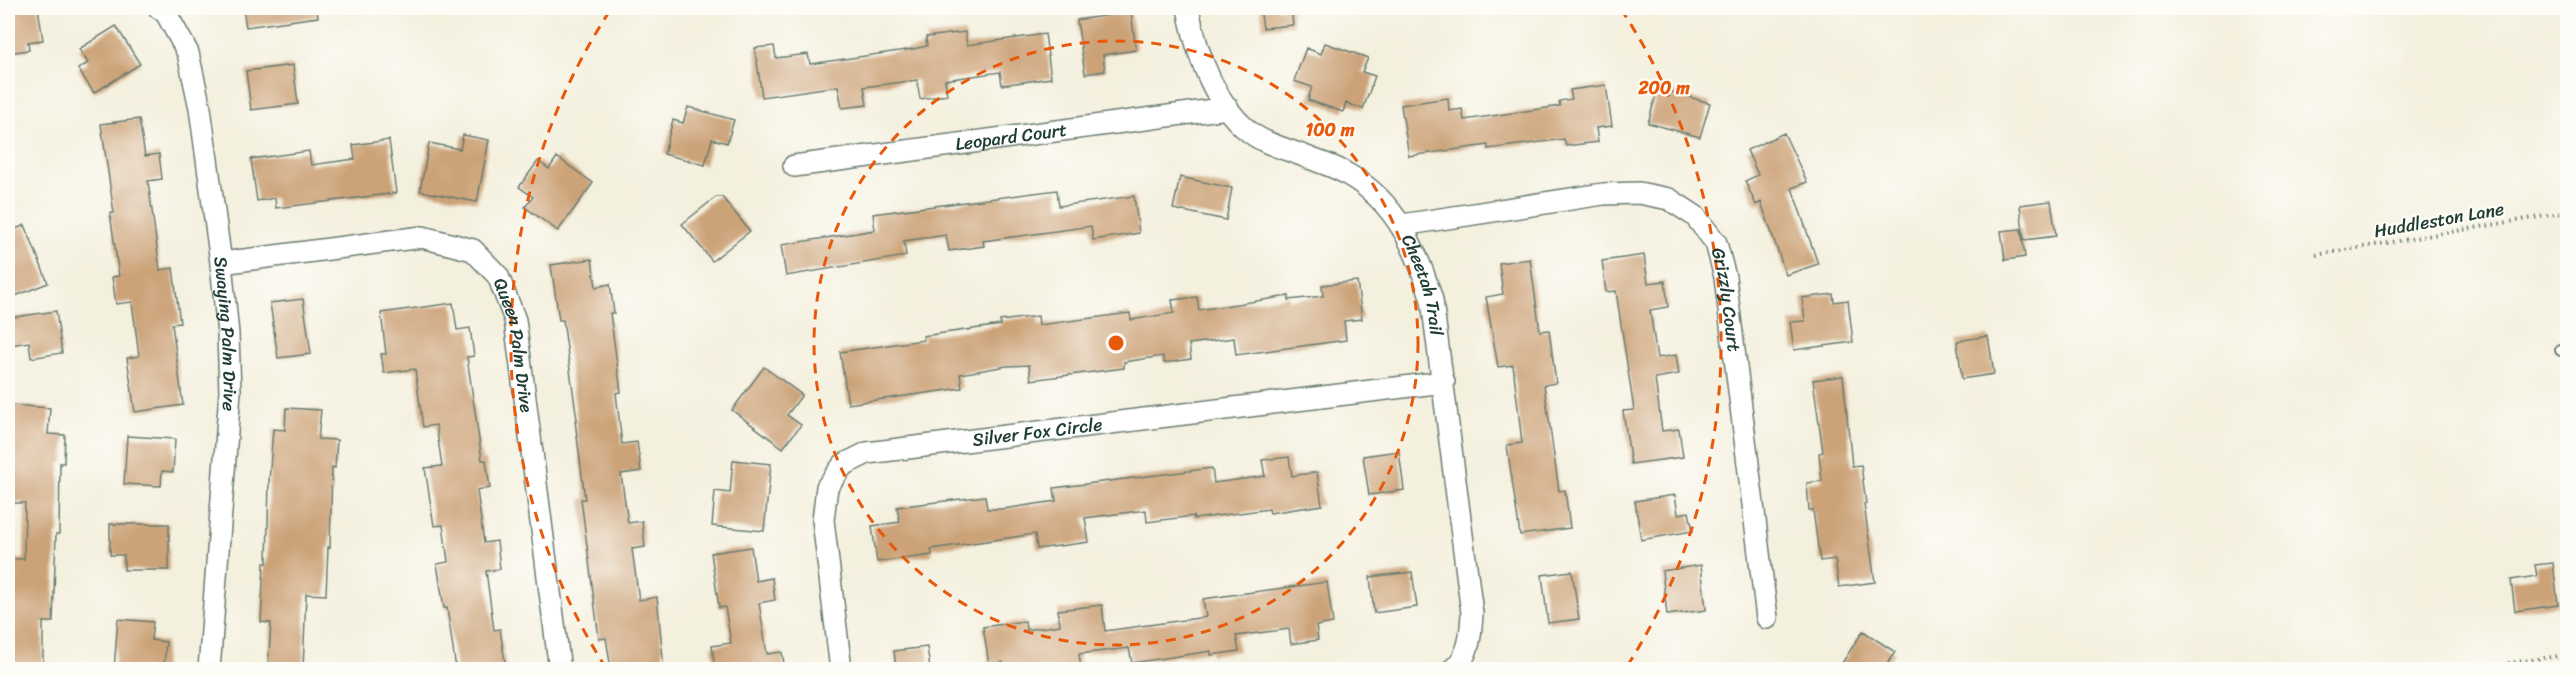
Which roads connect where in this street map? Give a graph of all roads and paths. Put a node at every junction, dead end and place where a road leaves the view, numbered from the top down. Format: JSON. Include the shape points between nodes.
{"nodes":[{"id":1,"x":159,"y":8,"type":"edge"},
{"id":2,"x":1188,"y":8,"type":"edge"},
{"id":3,"x":1228,"y":108,"type":"junction"},
{"id":4,"x":794,"y":166,"type":"dead end"},
{"id":5,"x":2568,"y":212,"type":"edge"},
{"id":6,"x":1402,"y":225,"type":"junction"},
{"id":7,"x":2316,"y":255,"type":"dead end"},
{"id":8,"x":221,"y":263,"type":"junction"},
{"id":9,"x":1444,"y":382,"type":"junction"},
{"id":10,"x":1767,"y":618,"type":"dead end"},
{"id":11,"x":2568,"y":655,"type":"edge"},
{"id":12,"x":2508,"y":663,"type":"dead end"},
{"id":13,"x":1455,"y":668,"type":"edge"},
{"id":14,"x":209,"y":669,"type":"edge"},
{"id":15,"x":560,"y":669,"type":"edge"},
{"id":16,"x":841,"y":669,"type":"edge"}],
"edges":[{"from":1,"to":8,"type":"street","name":"Swaying Palm Drive","via":[[166,13],[188,53],[200,108]]},
{"from":2,"to":3,"type":"street","name":"Cheetah Trail","via":[[1207,74]]},
{"from":3,"to":4,"type":"street","name":"Leopard Court"},
{"from":3,"to":6,"type":"street","name":"Cheetah Trail","via":[[1247,130],[1269,144],[1348,174],[1381,200]]},
{"from":5,"to":7,"type":"path","name":"Huddleston Lane"},
{"from":6,"to":9,"type":"street","name":"Cheetah Trail","via":[[1421,262],[1432,300]]},
{"from":6,"to":10,"type":"street","name":"Grizzly Court","via":[[1603,194],[1639,193],[1669,199],[1695,216],[1716,243],[1725,277]]},
{"from":8,"to":14,"type":"street","name":"Swaying Palm Drive","via":[[230,392]]},
{"from":8,"to":15,"type":"street","name":"Queen Palm Drive","via":[[422,237],[473,250],[498,276],[515,320]]},
{"from":9,"to":13,"type":"street","name":"Cheetah Trail","via":[[1472,613],[1470,644]]},
{"from":9,"to":16,"type":"street","name":"Silver Fox Circle","via":[[867,453],[843,465],[827,488],[823,520]]},
{"from":11,"to":12,"type":"path"}]}
